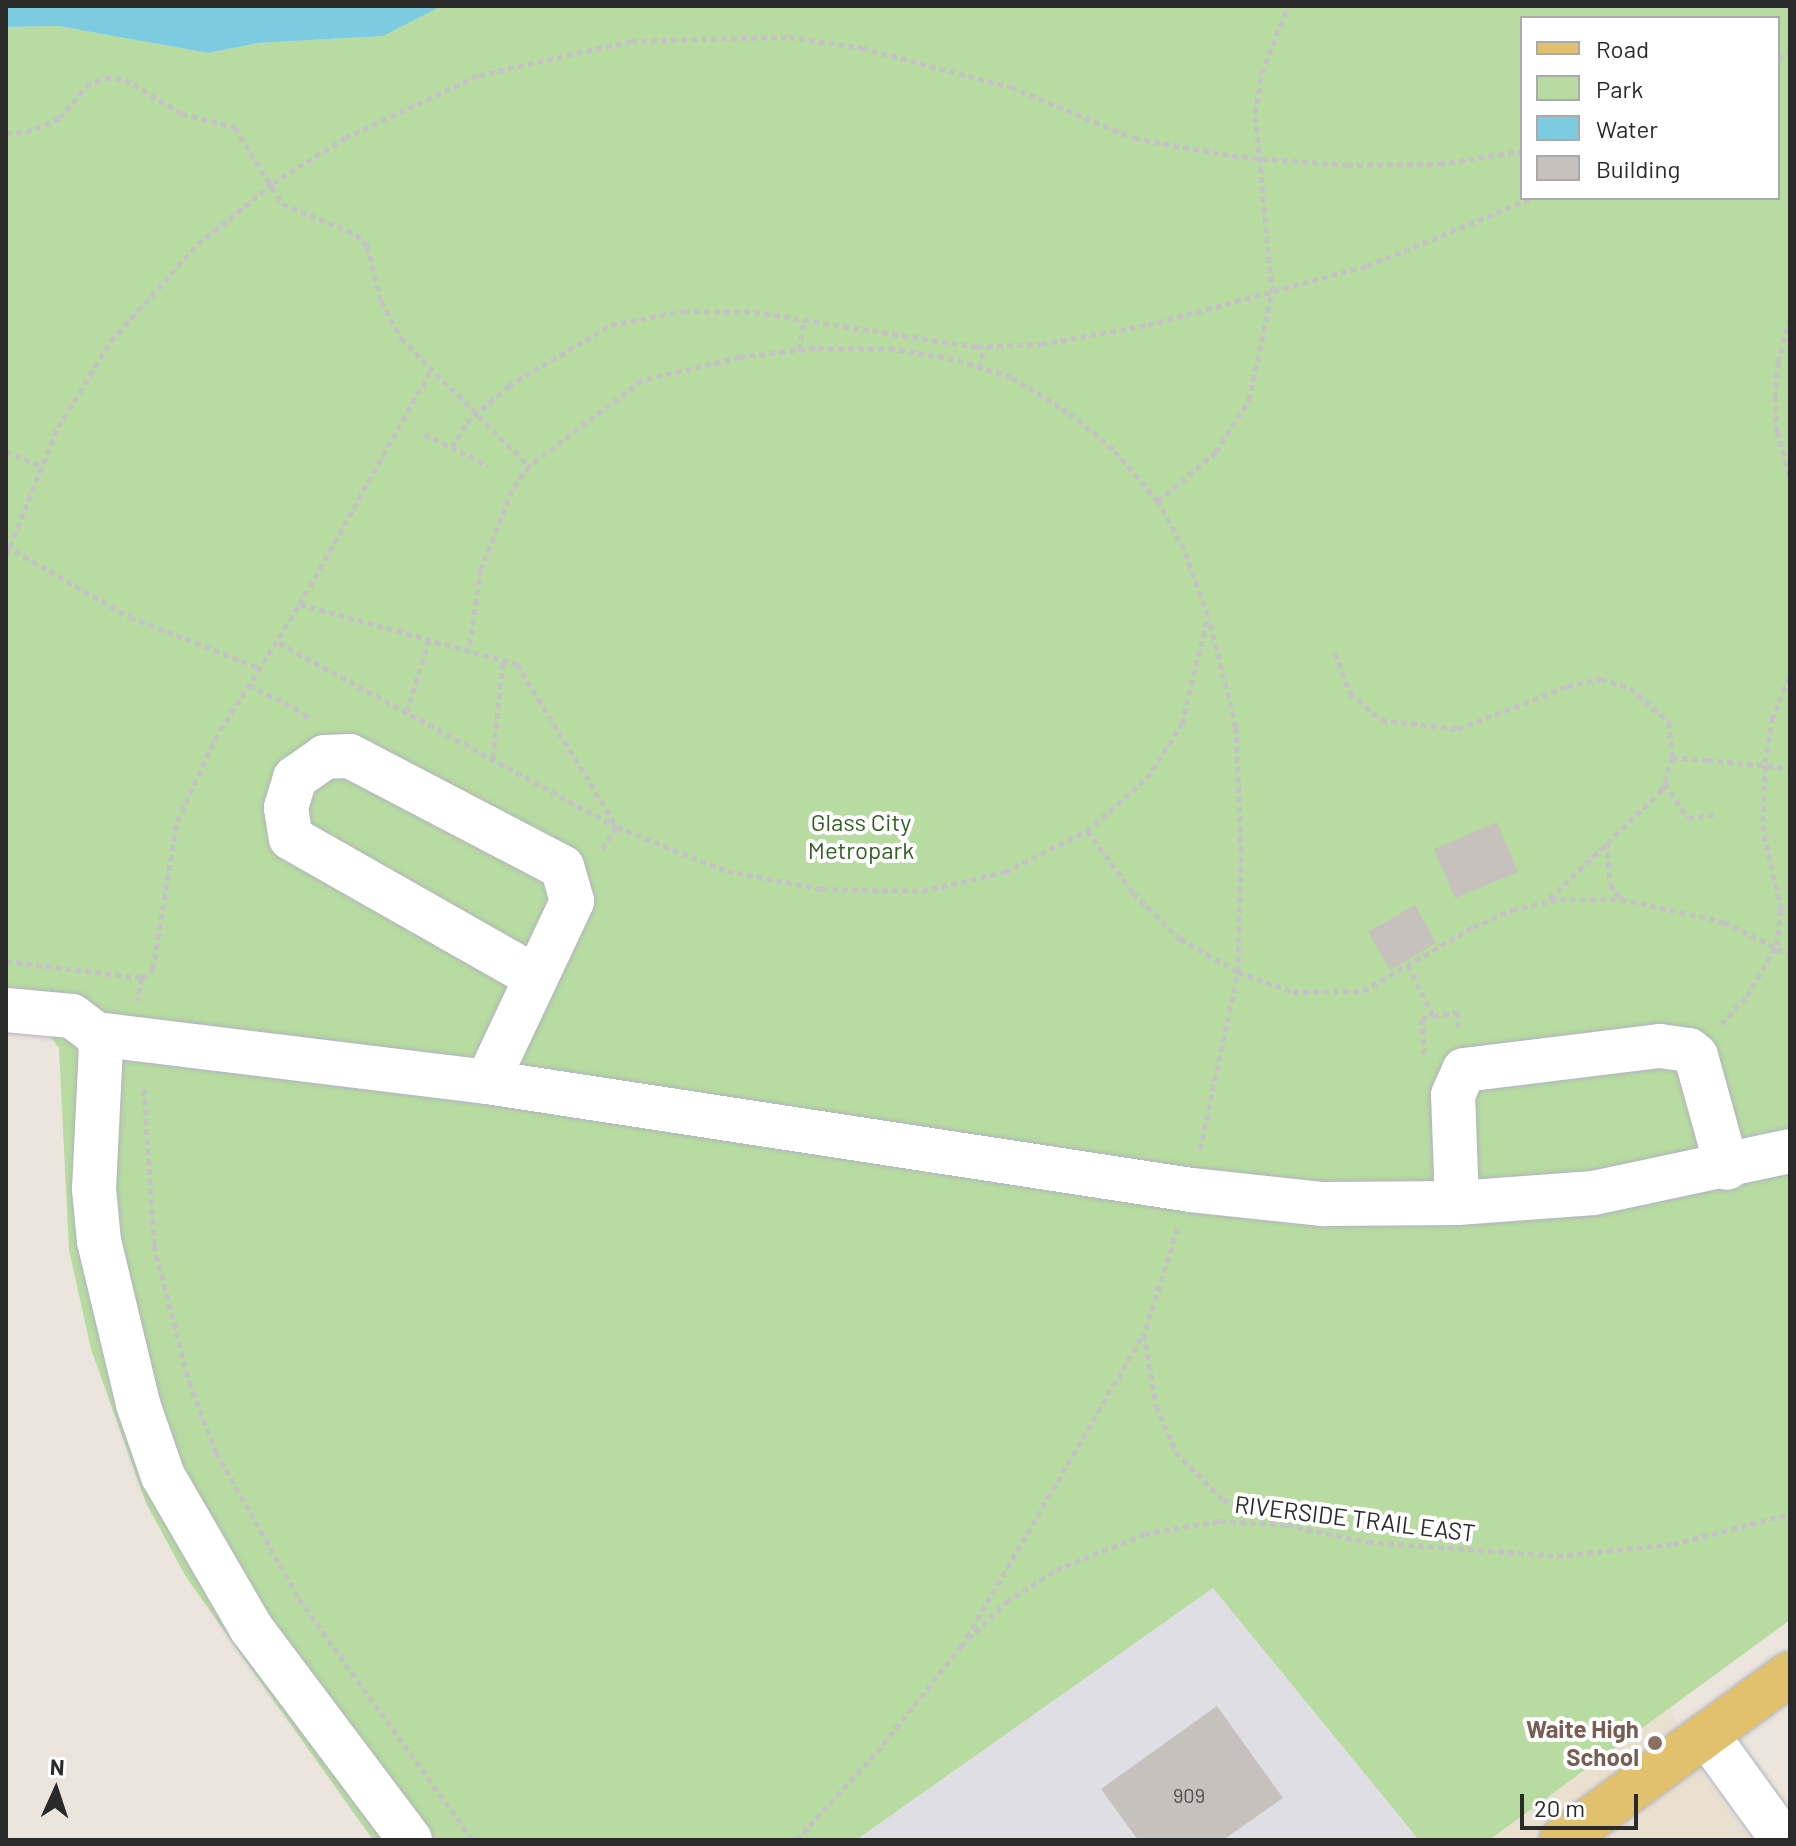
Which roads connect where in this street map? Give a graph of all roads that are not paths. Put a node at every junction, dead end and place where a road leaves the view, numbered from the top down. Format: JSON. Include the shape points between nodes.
{"nodes":[{"id":1,"x":536,"y":977,"type":"junction"},
{"id":2,"x":6,"y":1010,"type":"edge"},
{"id":3,"x":96,"y":1034,"type":"junction"},
{"id":4,"x":487,"y":1082,"type":"junction"},
{"id":5,"x":1790,"y":1151,"type":"edge"},
{"id":6,"x":1727,"y":1168,"type":"junction"},
{"id":7,"x":1457,"y":1203,"type":"junction"},
{"id":8,"x":1790,"y":1674,"type":"edge"},
{"id":9,"x":1707,"y":1735,"type":"junction"},
{"id":10,"x":410,"y":1840,"type":"edge"},
{"id":11,"x":1562,"y":1840,"type":"edge"},
{"id":12,"x":1783,"y":1840,"type":"edge"}],
"edges":[{"from":1,"to":1,"type":"street","via":[[572,901],[562,867],[350,756],[325,757],[295,778],[286,808],[291,838]]},
{"from":1,"to":4,"type":"street"},
{"from":2,"to":3,"type":"street","via":[[72,1016]]},
{"from":3,"to":4,"type":"street"},
{"from":3,"to":10,"type":"street","via":[[101,1055],[94,1189],[99,1241],[138,1404],[163,1476],[251,1628]]},
{"from":4,"to":7,"type":"street","via":[[1191,1190],[1323,1204]]},
{"from":5,"to":6,"type":"street"},
{"from":6,"to":7,"type":"street","via":[[1594,1193]]},
{"from":6,"to":7,"type":"street","via":[[1696,1056],[1689,1050],[1660,1046],[1445,1068],[1453,1095]]},
{"from":8,"to":9,"type":"main road"},
{"from":9,"to":11,"type":"main road"},
{"from":9,"to":12,"type":"street"}]}
